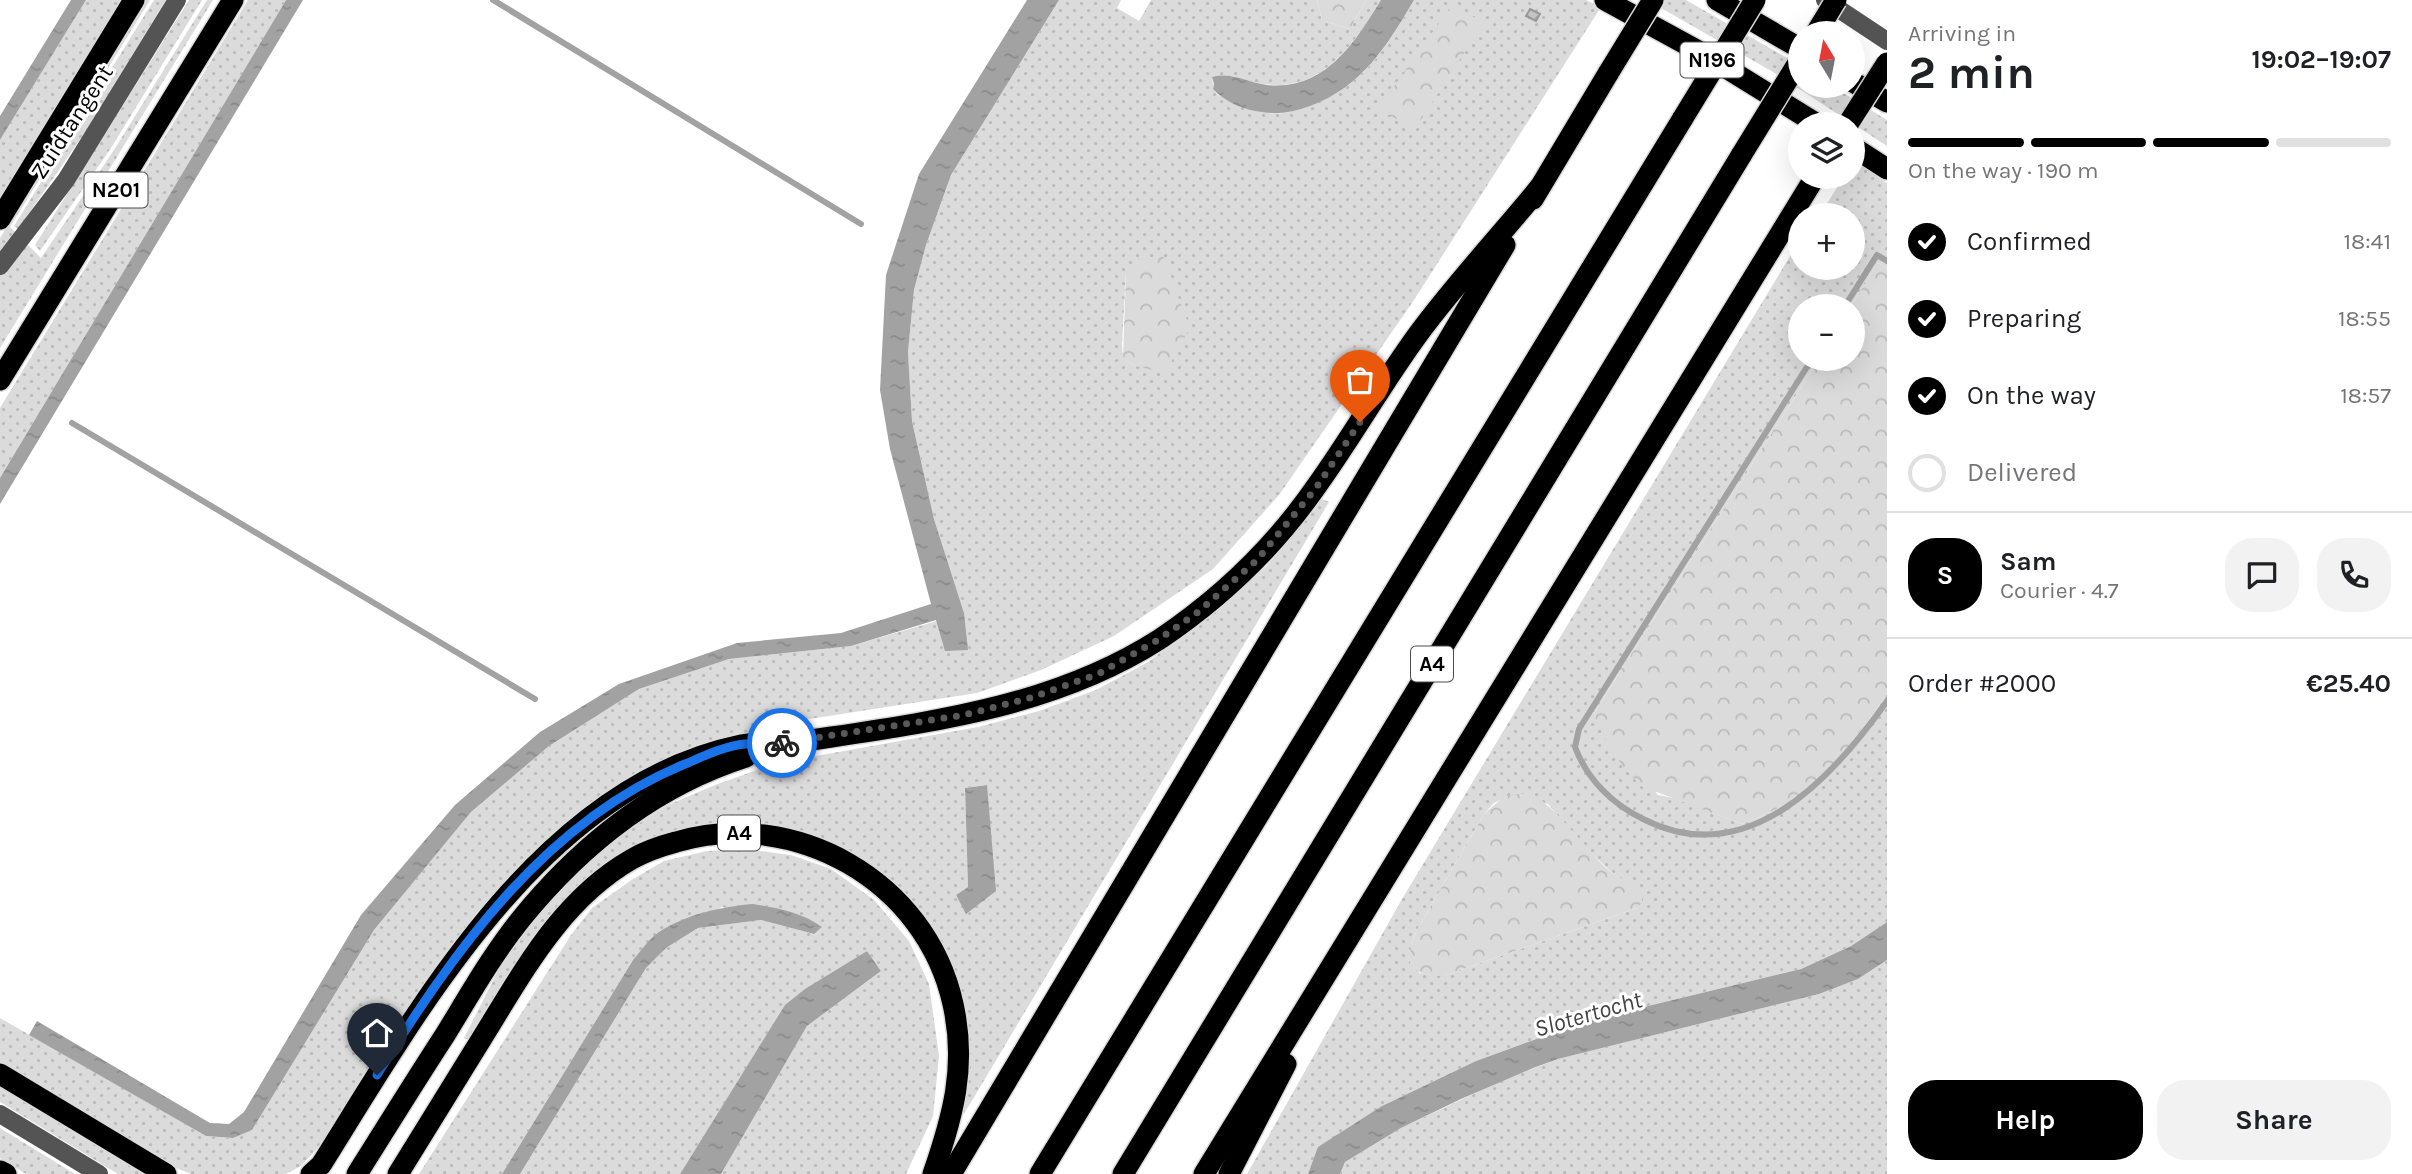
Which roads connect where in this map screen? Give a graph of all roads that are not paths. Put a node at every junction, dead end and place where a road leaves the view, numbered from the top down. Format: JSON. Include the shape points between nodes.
{"nodes":[{"id":1,"x":134,"y":0,"type":"edge"},
{"id":2,"x":177,"y":0,"type":"edge"},
{"id":3,"x":233,"y":0,"type":"edge"},
{"id":4,"x":1605,"y":0,"type":"edge"},
{"id":5,"x":1653,"y":0,"type":"edge"},
{"id":6,"x":1717,"y":0,"type":"edge"},
{"id":7,"x":1755,"y":0,"type":"edge"},
{"id":8,"x":1825,"y":0,"type":"edge"},
{"id":9,"x":1836,"y":0,"type":"edge"},
{"id":10,"x":1823,"y":21,"type":"edge"},
{"id":11,"x":1788,"y":41,"type":"edge"},
{"id":12,"x":1887,"y":41,"type":"edge"},
{"id":13,"x":1887,"y":63,"type":"edge"},
{"id":14,"x":1788,"y":79,"type":"edge"},
{"id":15,"x":1866,"y":90,"type":"edge"},
{"id":16,"x":1887,"y":103,"type":"edge"},
{"id":17,"x":1798,"y":112,"type":"edge"},
{"id":18,"x":1856,"y":112,"type":"edge"},
{"id":19,"x":1865,"y":155,"type":"edge"},
{"id":20,"x":1887,"y":169,"type":"edge"},
{"id":21,"x":1540,"y":187,"type":"junction"},
{"id":22,"x":1808,"y":189,"type":"edge"},
{"id":23,"x":0,"y":219,"type":"edge"},
{"id":24,"x":0,"y":266,"type":"edge"},
{"id":25,"x":0,"y":380,"type":"edge"},
{"id":26,"x":791,"y":743,"type":"junction"},
{"id":27,"x":1376,"y":892,"type":"junction"},
{"id":28,"x":0,"y":1074,"type":"edge"},
{"id":29,"x":0,"y":1114,"type":"edge"},
{"id":30,"x":0,"y":1171,"type":"edge"},
{"id":31,"x":6,"y":1174,"type":"edge"},
{"id":32,"x":99,"y":1174,"type":"edge"},
{"id":33,"x":166,"y":1174,"type":"edge"},
{"id":34,"x":311,"y":1174,"type":"edge"},
{"id":35,"x":357,"y":1174,"type":"edge"},
{"id":36,"x":398,"y":1174,"type":"edge"},
{"id":37,"x":933,"y":1174,"type":"edge"},
{"id":38,"x":950,"y":1174,"type":"edge"},
{"id":39,"x":1040,"y":1174,"type":"edge"},
{"id":40,"x":1123,"y":1174,"type":"edge"},
{"id":41,"x":1204,"y":1174,"type":"edge"},
{"id":42,"x":1229,"y":1174,"type":"edge"}],
"edges":[{"from":1,"to":23,"type":"highway"},
{"from":2,"to":24,"type":"street","name":"Zuidtangent","via":[[66,180]]},
{"from":3,"to":25,"type":"highway","number":"N201"},
{"from":4,"to":17,"type":"highway","number":"N196"},
{"from":5,"to":21,"type":"highway","bridge":true},
{"from":6,"to":11,"type":"highway","number":"N196"},
{"from":7,"to":39,"type":"highway","bridge":true},
{"from":8,"to":12,"type":"street"},
{"from":9,"to":10,"type":"highway","bridge":true},
{"from":13,"to":18,"type":"highway","bridge":true},
{"from":14,"to":40,"type":"highway","number":"A4","bridge":true},
{"from":15,"to":16,"type":"highway"},
{"from":19,"to":20,"type":"highway"},
{"from":21,"to":26,"type":"highway","via":[[1420,333],[1316,488],[1257,560],[1198,612],[1098,674],[1030,698],[964,715]]},
{"from":21,"to":38,"type":"highway"},
{"from":22,"to":27,"type":"highway"},
{"from":26,"to":34,"type":"highway","via":[[744,744],[706,755],[632,789],[585,820],[544,856],[449,966]]},
{"from":26,"to":35,"type":"highway","via":[[677,785],[592,845],[554,881],[487,967]]},
{"from":27,"to":41,"type":"highway"},
{"from":27,"to":42,"type":"highway"},
{"from":28,"to":33,"type":"highway"},
{"from":29,"to":32,"type":"street"},
{"from":30,"to":31,"type":"highway"},
{"from":36,"to":37,"type":"highway","number":"A4","via":[[525,969],[577,901],[640,855],[698,835],[727,833],[783,837],[833,854],[897,898],[925,935],[953,1002],[958,1050],[952,1117]]}]}
